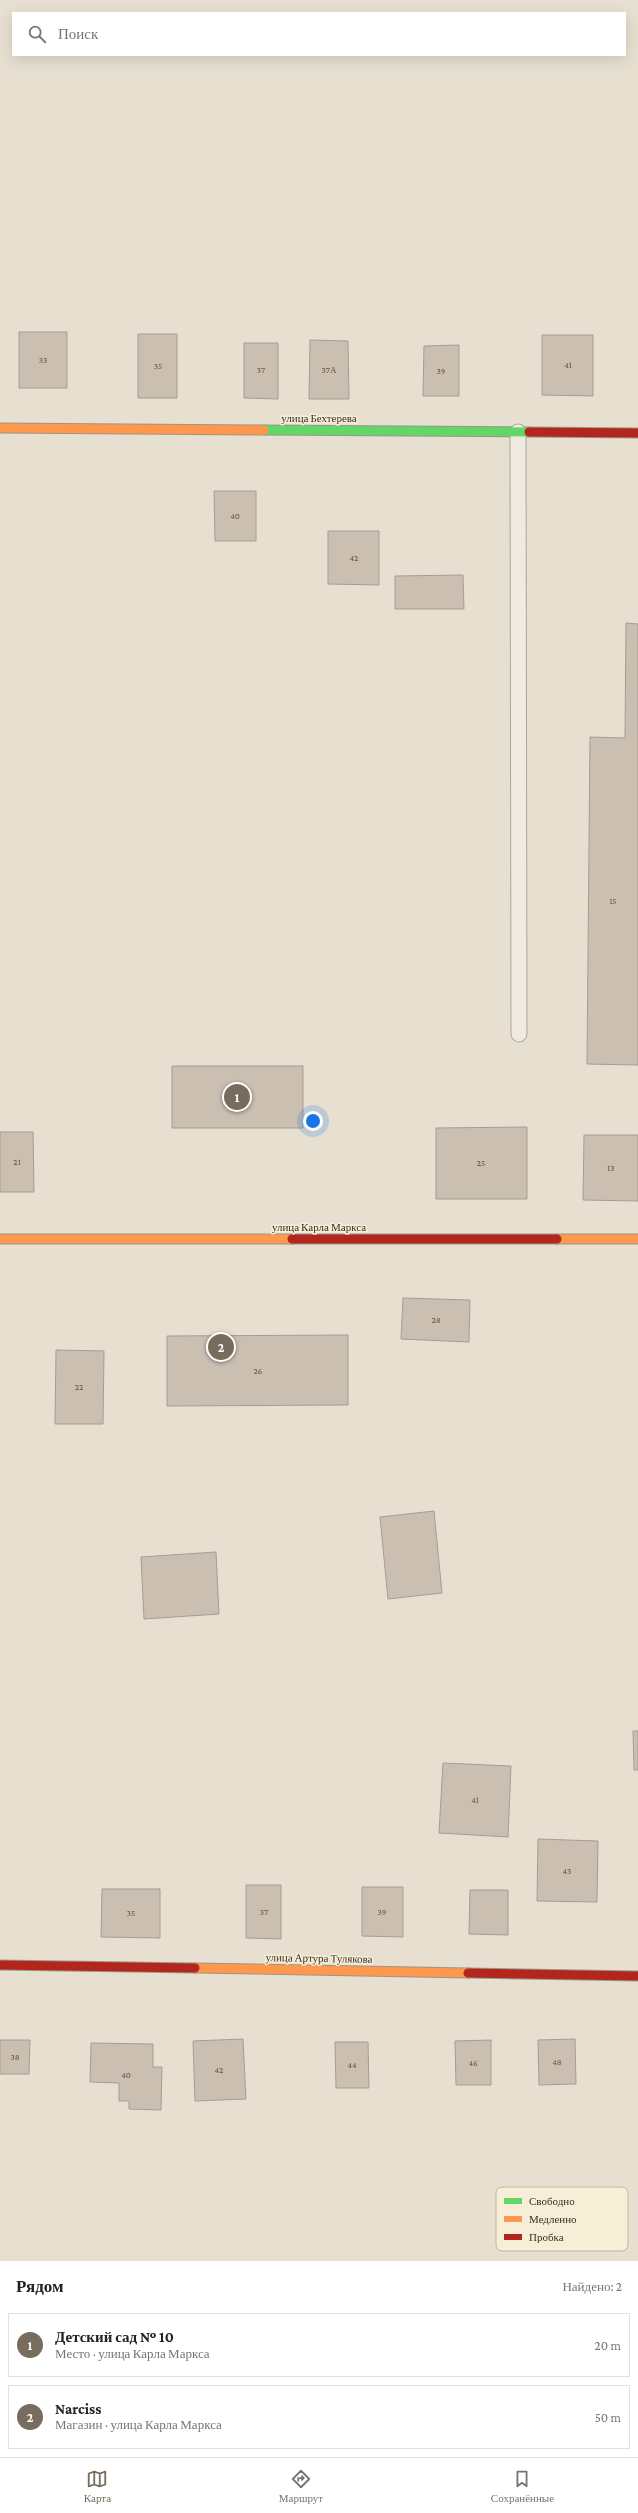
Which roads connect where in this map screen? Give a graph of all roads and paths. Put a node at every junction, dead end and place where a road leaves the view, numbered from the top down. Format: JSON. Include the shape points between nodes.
{"nodes":[{"id":1,"x":0,"y":428,"type":"edge"},
{"id":2,"x":518,"y":432,"type":"junction"},
{"id":3,"x":638,"y":433,"type":"edge"},
{"id":4,"x":519,"y":1034,"type":"dead end"},
{"id":5,"x":0,"y":1239,"type":"edge"},
{"id":6,"x":638,"y":1239,"type":"edge"},
{"id":7,"x":0,"y":1964,"type":"edge"},
{"id":8,"x":638,"y":1976,"type":"edge"}],
"edges":[{"from":1,"to":2,"type":"street","name":"улица Бехтерева"},
{"from":2,"to":3,"type":"street","name":"улица Бехтерева"},
{"from":2,"to":4,"type":"lane"},
{"from":5,"to":6,"type":"street","name":"улица Карла Маркса"},
{"from":7,"to":8,"type":"street","name":"улица Артура Тулякова"}]}
